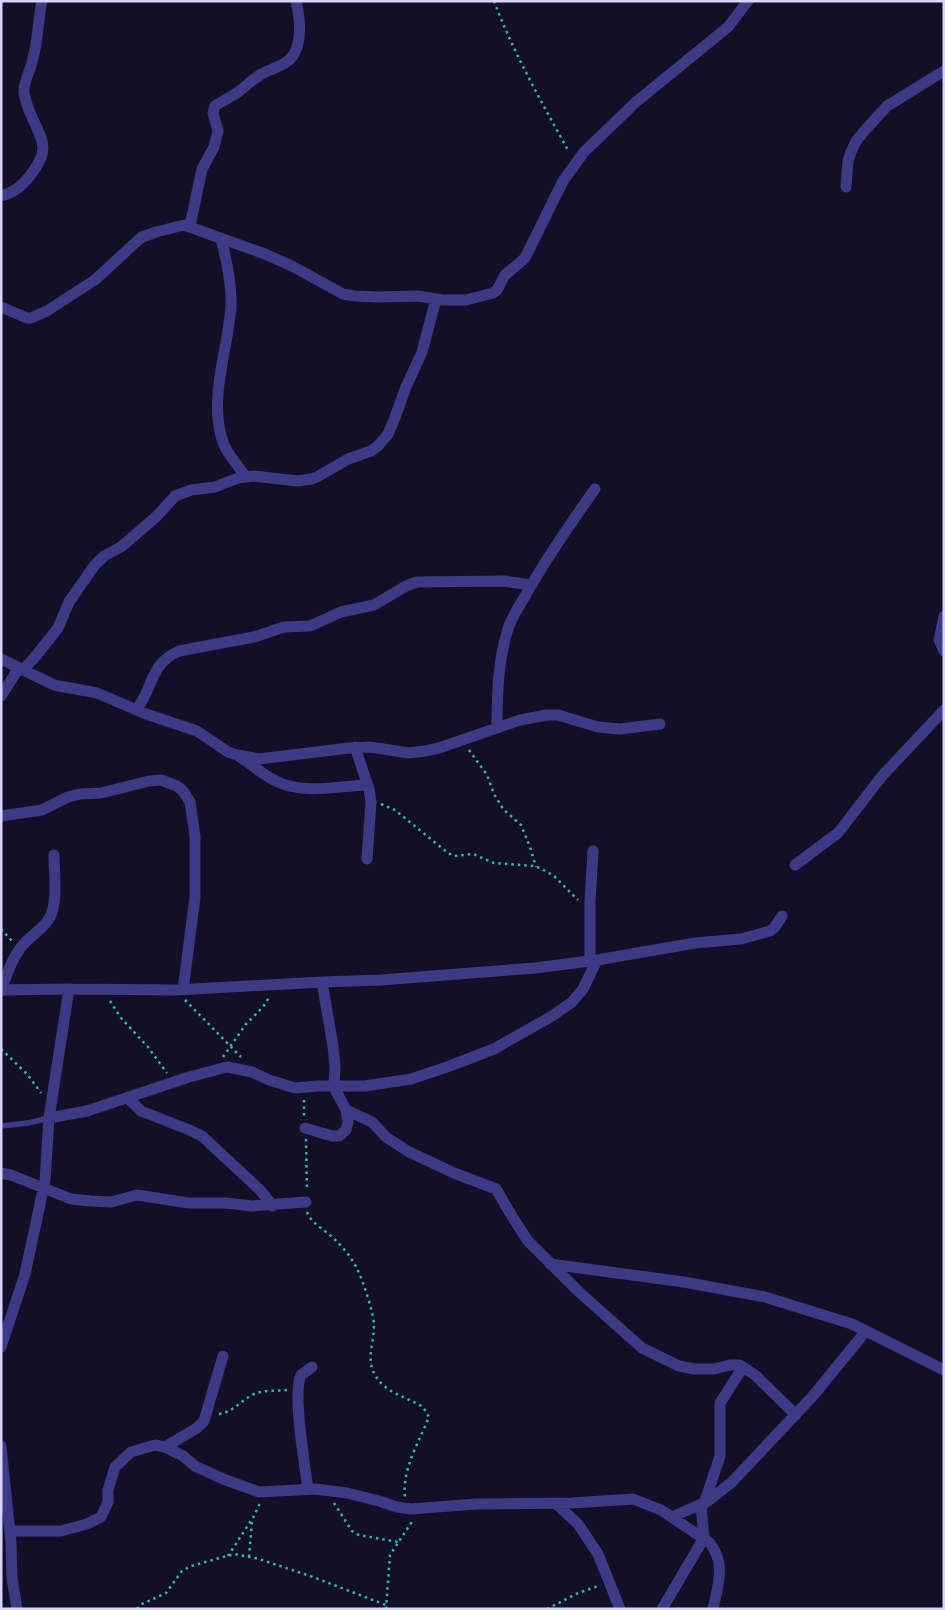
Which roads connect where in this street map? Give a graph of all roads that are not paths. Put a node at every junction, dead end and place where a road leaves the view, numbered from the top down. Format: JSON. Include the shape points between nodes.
{"nodes":[{"id":1,"x":42,"y":1,"type":"edge"},
{"id":2,"x":296,"y":1,"type":"edge"},
{"id":3,"x":748,"y":1,"type":"edge"},
{"id":4,"x":944,"y":71,"type":"edge"},
{"id":5,"x":846,"y":187,"type":"dead end"},
{"id":6,"x":1,"y":196,"type":"edge"},
{"id":7,"x":190,"y":226,"type":"junction"},
{"id":8,"x":221,"y":238,"type":"junction"},
{"id":9,"x":436,"y":298,"type":"junction"},
{"id":10,"x":1,"y":307,"type":"edge"},
{"id":11,"x":246,"y":477,"type":"junction"},
{"id":12,"x":595,"y":489,"type":"dead end"},
{"id":13,"x":531,"y":585,"type":"junction"},
{"id":14,"x":944,"y":616,"type":"edge"},
{"id":15,"x":944,"y":651,"type":"edge"},
{"id":16,"x":1,"y":659,"type":"edge"},
{"id":17,"x":21,"y":669,"type":"junction"},
{"id":18,"x":1,"y":696,"type":"edge"},
{"id":19,"x":136,"y":710,"type":"junction"},
{"id":20,"x":944,"y":710,"type":"edge"},
{"id":21,"x":660,"y":724,"type":"dead end"},
{"id":22,"x":496,"y":726,"type":"junction"},
{"id":23,"x":355,"y":748,"type":"junction"},
{"id":24,"x":237,"y":756,"type":"junction"},
{"id":25,"x":367,"y":784,"type":"junction"},
{"id":26,"x":1,"y":816,"type":"edge"},
{"id":27,"x":593,"y":851,"type":"dead end"},
{"id":28,"x":54,"y":855,"type":"dead end"},
{"id":29,"x":367,"y":859,"type":"dead end"},
{"id":30,"x":795,"y":865,"type":"dead end"},
{"id":31,"x":782,"y":916,"type":"dead end"},
{"id":32,"x":594,"y":960,"type":"junction"},
{"id":33,"x":322,"y":982,"type":"junction"},
{"id":34,"x":69,"y":989,"type":"junction"},
{"id":35,"x":179,"y":990,"type":"junction"},
{"id":36,"x":334,"y":1087,"type":"junction"},
{"id":37,"x":128,"y":1098,"type":"junction"},
{"id":38,"x":346,"y":1110,"type":"junction"},
{"id":39,"x":49,"y":1112,"type":"junction"},
{"id":40,"x":1,"y":1126,"type":"edge"},
{"id":41,"x":305,"y":1128,"type":"road end"},
{"id":42,"x":1,"y":1173,"type":"edge"},
{"id":43,"x":44,"y":1187,"type":"junction"},
{"id":44,"x":306,"y":1202,"type":"road end"},
{"id":45,"x":273,"y":1206,"type":"junction"},
{"id":46,"x":550,"y":1264,"type":"junction"},
{"id":47,"x":866,"y":1331,"type":"junction"},
{"id":48,"x":1,"y":1347,"type":"edge"},
{"id":49,"x":223,"y":1356,"type":"dead end"},
{"id":50,"x":312,"y":1367,"type":"dead end"},
{"id":51,"x":743,"y":1367,"type":"junction"},
{"id":52,"x":944,"y":1370,"type":"edge"},
{"id":53,"x":796,"y":1415,"type":"junction"},
{"id":54,"x":1,"y":1446,"type":"edge"},
{"id":55,"x":165,"y":1447,"type":"junction"},
{"id":56,"x":308,"y":1489,"type":"junction"},
{"id":57,"x":554,"y":1503,"type":"junction"},
{"id":58,"x":702,"y":1504,"type":"junction"},
{"id":59,"x":672,"y":1517,"type":"junction"},
{"id":60,"x":6,"y":1525,"type":"edge"},
{"id":61,"x":704,"y":1538,"type":"junction"},
{"id":62,"x":16,"y":1609,"type":"edge"},
{"id":63,"x":620,"y":1609,"type":"edge"},
{"id":64,"x":662,"y":1609,"type":"edge"},
{"id":65,"x":713,"y":1609,"type":"edge"}],
"edges":[{"from":1,"to":6,"type":"street","via":[[24,94],[42,140],[41,158],[17,190]]},
{"from":2,"to":7,"type":"street","via":[[300,21],[295,50],[290,58],[215,106],[213,113],[218,131],[202,169]]},
{"from":3,"to":9,"type":"street","via":[[728,27],[636,102],[584,152],[563,181],[525,258],[504,275],[497,290],[481,298],[466,300]]},
{"from":4,"to":5,"type":"street","via":[[887,106],[862,135],[848,161]]},
{"from":7,"to":8,"type":"street"},
{"from":7,"to":10,"type":"street","via":[[171,227],[135,242],[96,279],[40,315],[27,318]]},
{"from":8,"to":9,"type":"street","via":[[266,254],[343,294]]},
{"from":8,"to":11,"type":"street","via":[[231,304],[218,382],[217,410],[225,446]]},
{"from":9,"to":11,"type":"street","via":[[422,352],[388,434],[378,446],[310,479]]},
{"from":11,"to":17,"type":"street","via":[[175,496],[122,548],[104,556],[69,602],[58,628]]},
{"from":12,"to":13,"type":"street"},
{"from":13,"to":19,"type":"street","via":[[504,581],[417,582],[374,605],[341,612],[310,626],[276,629],[254,637],[179,651],[161,663],[144,701]]},
{"from":13,"to":22,"type":"street","via":[[507,630],[498,676]]},
{"from":14,"to":15,"type":"street","via":[[940,640]]},
{"from":16,"to":17,"type":"street"},
{"from":17,"to":18,"type":"street"},
{"from":17,"to":19,"type":"street","via":[[54,685],[97,693]]},
{"from":19,"to":24,"type":"street","via":[[197,731]]},
{"from":20,"to":30,"type":"street","via":[[882,776],[838,833]]},
{"from":21,"to":22,"type":"street","via":[[620,729],[547,715]]},
{"from":22,"to":23,"type":"street","via":[[439,748],[409,753]]},
{"from":23,"to":24,"type":"street","via":[[259,759]]},
{"from":23,"to":25,"type":"street"},
{"from":24,"to":25,"type":"street","via":[[274,780],[294,788],[311,790]]},
{"from":25,"to":29,"type":"street","via":[[371,802]]},
{"from":26,"to":35,"type":"street","via":[[42,810],[80,794],[101,793],[161,780],[184,791],[190,802],[195,836],[195,897]]},
{"from":27,"to":32,"type":"street","via":[[590,912]]},
{"from":28,"to":34,"type":"street","via":[[50,917],[22,945],[1,990]]},
{"from":31,"to":32,"type":"street","via":[[776,928],[754,936]]},
{"from":32,"to":33,"type":"street","via":[[535,968]]},
{"from":32,"to":36,"type":"street","via":[[583,990],[572,1002],[494,1049],[411,1079]]},
{"from":33,"to":35,"type":"street"},
{"from":33,"to":36,"type":"street","via":[[334,1046]]},
{"from":34,"to":35,"type":"street"},
{"from":34,"to":39,"type":"street"},
{"from":36,"to":37,"type":"street","via":[[285,1086],[227,1067]]},
{"from":36,"to":38,"type":"street"},
{"from":37,"to":39,"type":"street","via":[[87,1111]]},
{"from":37,"to":45,"type":"street","via":[[141,1112],[187,1128],[209,1142]]},
{"from":38,"to":41,"type":"street","via":[[346,1130],[339,1136]]},
{"from":38,"to":46,"type":"street","via":[[372,1122],[386,1137],[409,1152],[496,1189],[520,1230]]},
{"from":39,"to":40,"type":"lane","via":[[28,1123]]},
{"from":39,"to":43,"type":"street"},
{"from":42,"to":43,"type":"street"},
{"from":43,"to":45,"type":"street","via":[[71,1199],[91,1201],[111,1202],[137,1195],[188,1203]]},
{"from":43,"to":48,"type":"street","via":[[25,1274]]},
{"from":44,"to":45,"type":"street"},
{"from":46,"to":47,"type":"street","via":[[684,1282],[765,1298]]},
{"from":46,"to":51,"type":"street","via":[[642,1348],[686,1368]]},
{"from":47,"to":52,"type":"street"},
{"from":47,"to":53,"type":"street"},
{"from":49,"to":55,"type":"street","via":[[204,1421]]},
{"from":50,"to":56,"type":"street","via":[[301,1376],[298,1388]]},
{"from":51,"to":53,"type":"street","via":[[756,1374]]},
{"from":51,"to":58,"type":"street","via":[[720,1403],[720,1456]]},
{"from":53,"to":58,"type":"street","via":[[732,1482]]},
{"from":54,"to":60,"type":"street"},
{"from":55,"to":56,"type":"street","via":[[195,1466],[254,1490]]},
{"from":55,"to":60,"type":"street","via":[[155,1445],[131,1452],[114,1467],[108,1502],[101,1517],[87,1524],[60,1531]]},
{"from":56,"to":57,"type":"street","via":[[347,1493],[411,1509]]},
{"from":57,"to":59,"type":"street","via":[[633,1499]]},
{"from":57,"to":63,"type":"street","via":[[578,1524],[593,1546]]},
{"from":58,"to":59,"type":"street"},
{"from":58,"to":61,"type":"street"},
{"from":59,"to":61,"type":"street"},
{"from":60,"to":62,"type":"street"},
{"from":61,"to":64,"type":"street"},
{"from":61,"to":65,"type":"street","via":[[714,1548],[720,1564]]}]}
